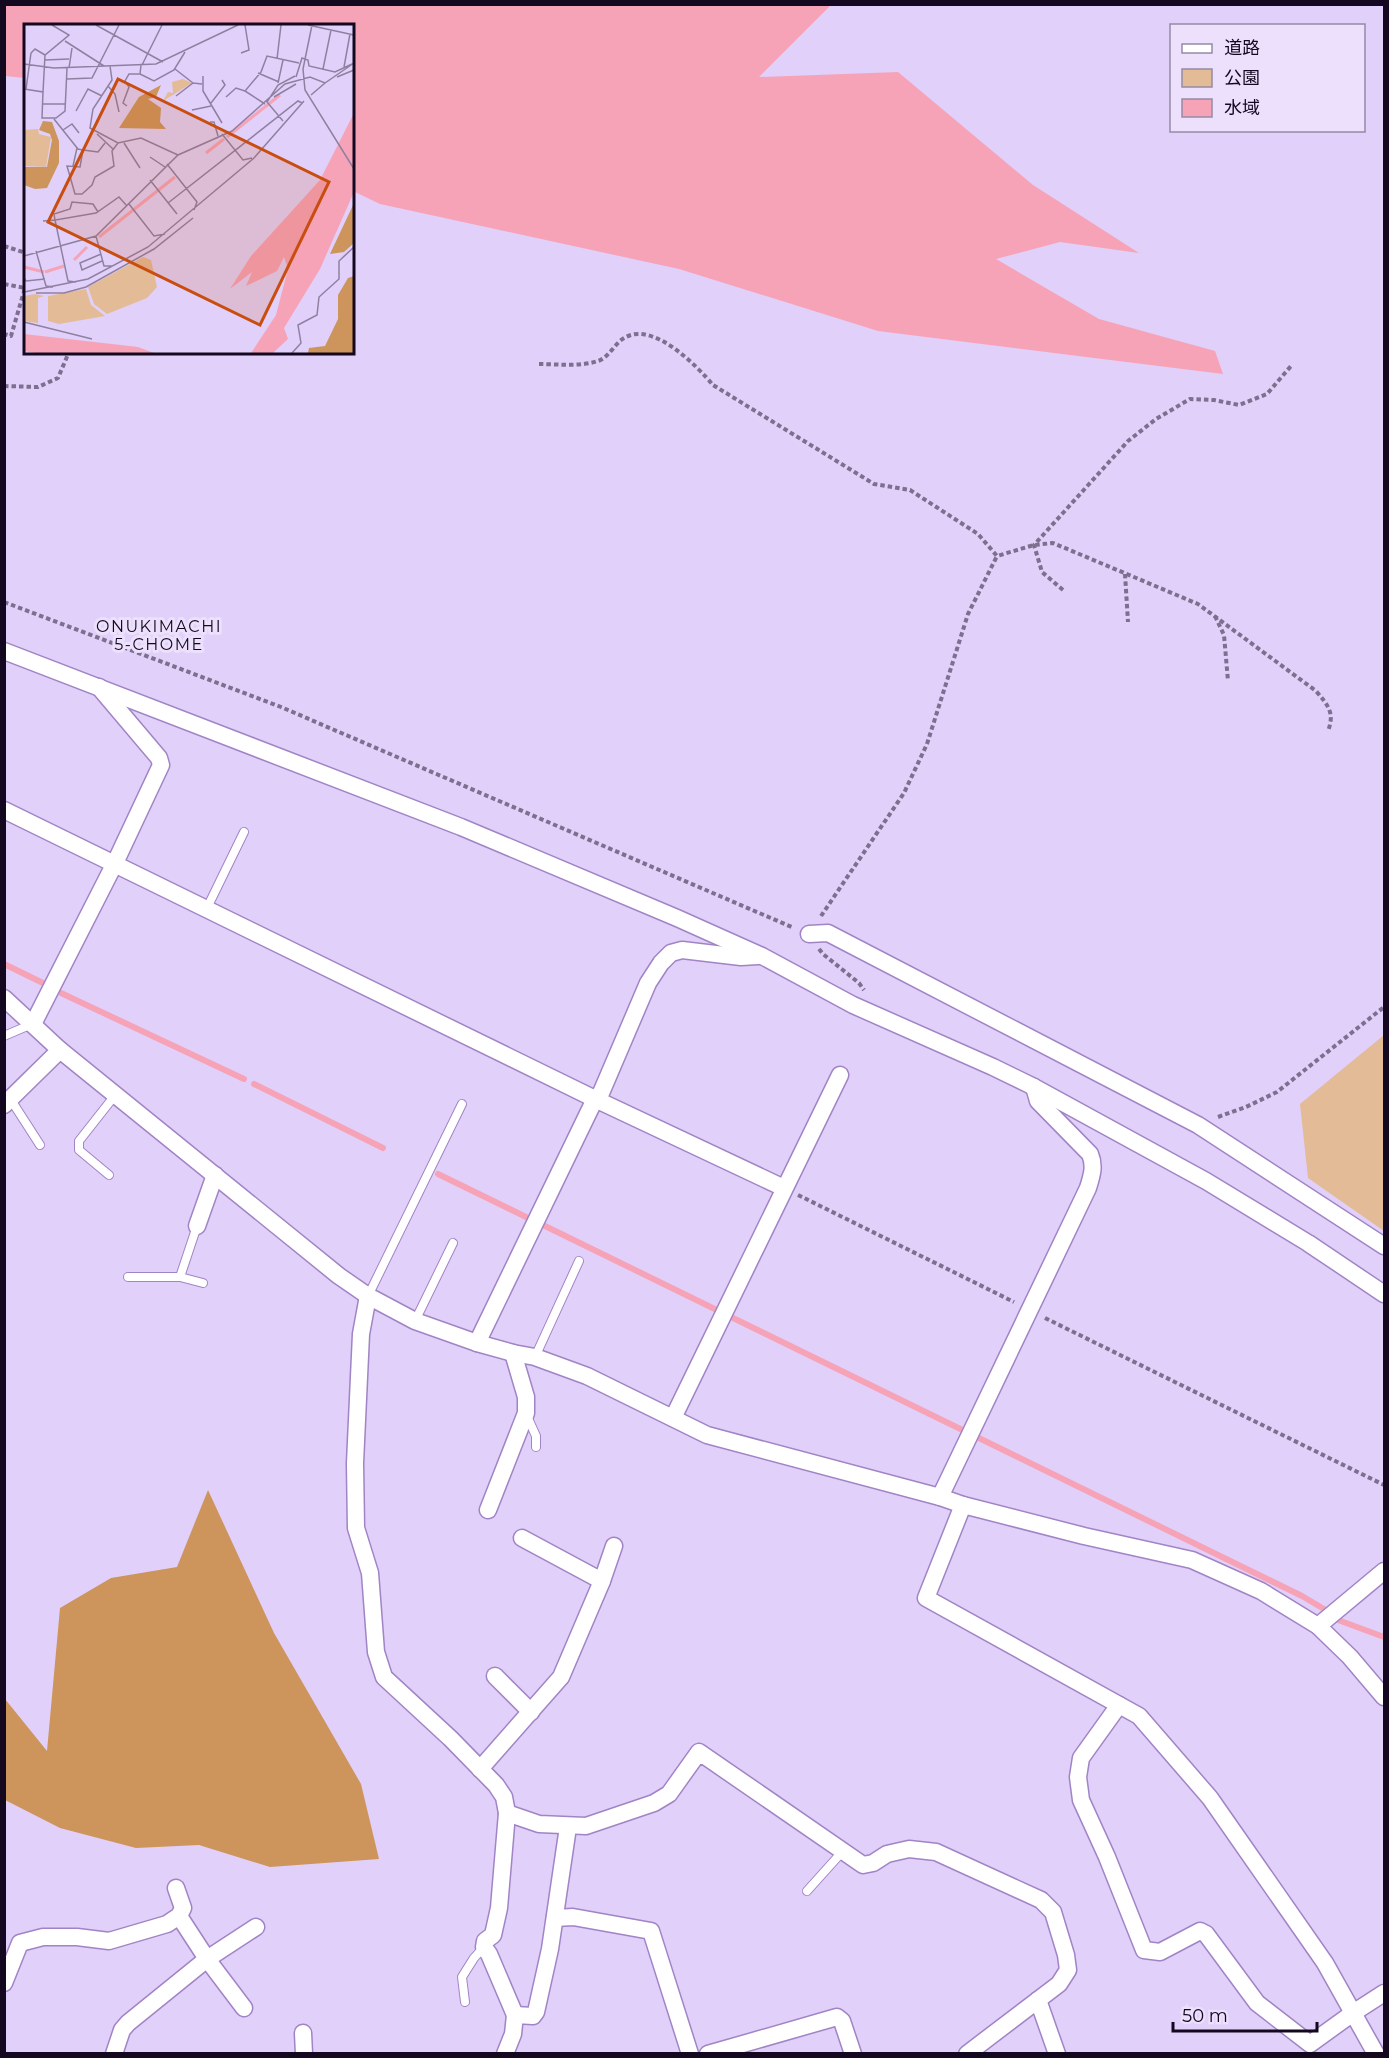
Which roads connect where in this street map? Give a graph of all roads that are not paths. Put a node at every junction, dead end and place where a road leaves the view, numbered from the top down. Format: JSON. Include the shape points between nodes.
{"nodes":[{"id":1,"x":4,"y":651,"type":"edge"},
{"id":2,"x":98,"y":686,"type":"junction"},
{"id":3,"x":4,"y":810,"type":"edge"},
{"id":4,"x":244,"y":832,"type":"dead end"},
{"id":5,"x":115,"y":863,"type":"junction"},
{"id":6,"x":207,"y":908,"type":"junction"},
{"id":7,"x":809,"y":934,"type":"road end"},
{"id":8,"x":762,"y":956,"type":"junction"},
{"id":9,"x":4,"y":998,"type":"edge"},
{"id":10,"x":33,"y":1024,"type":"junction"},
{"id":11,"x":4,"y":1036,"type":"edge"},
{"id":12,"x":60,"y":1050,"type":"junction"},
{"id":13,"x":840,"y":1075,"type":"dead end"},
{"id":14,"x":1034,"y":1087,"type":"junction"},
{"id":15,"x":116,"y":1095,"type":"junction"},
{"id":16,"x":596,"y":1099,"type":"junction"},
{"id":17,"x":8,"y":1103,"type":"edge"},
{"id":18,"x":462,"y":1104,"type":"dead end"},
{"id":19,"x":40,"y":1145,"type":"dead end"},
{"id":20,"x":109,"y":1175,"type":"dead end"},
{"id":21,"x":215,"y":1175,"type":"junction"},
{"id":22,"x":784,"y":1188,"type":"junction"},
{"id":23,"x":197,"y":1226,"type":"joint"},
{"id":24,"x":453,"y":1243,"type":"dead end"},
{"id":25,"x":1384,"y":1246,"type":"edge"},
{"id":26,"x":579,"y":1261,"type":"dead end"},
{"id":27,"x":128,"y":1277,"type":"dead end"},
{"id":28,"x":180,"y":1277,"type":"junction"},
{"id":29,"x":203,"y":1283,"type":"dead end"},
{"id":30,"x":1384,"y":1294,"type":"edge"},
{"id":31,"x":368,"y":1296,"type":"junction"},
{"id":32,"x":415,"y":1321,"type":"junction"},
{"id":33,"x":477,"y":1343,"type":"junction"},
{"id":34,"x":513,"y":1353,"type":"junction"},
{"id":35,"x":535,"y":1357,"type":"junction"},
{"id":36,"x":526,"y":1413,"type":"junction"},
{"id":37,"x":673,"y":1418,"type":"junction"},
{"id":38,"x":536,"y":1448,"type":"dead end"},
{"id":39,"x":939,"y":1497,"type":"junction"},
{"id":40,"x":963,"y":1505,"type":"junction"},
{"id":41,"x":488,"y":1510,"type":"dead end"},
{"id":42,"x":522,"y":1538,"type":"dead end"},
{"id":43,"x":614,"y":1546,"type":"dead end"},
{"id":44,"x":1384,"y":1571,"type":"edge"},
{"id":45,"x":602,"y":1581,"type":"junction"},
{"id":46,"x":1318,"y":1626,"type":"junction"},
{"id":47,"x":495,"y":1676,"type":"dead end"},
{"id":48,"x":1384,"y":1697,"type":"edge"},
{"id":49,"x":1119,"y":1705,"type":"junction"},
{"id":50,"x":531,"y":1712,"type":"junction"},
{"id":51,"x":480,"y":1769,"type":"junction"},
{"id":52,"x":507,"y":1813,"type":"junction"},
{"id":53,"x":568,"y":1827,"type":"junction"},
{"id":54,"x":844,"y":1851,"type":"junction"},
{"id":55,"x":176,"y":1888,"type":"dead end"},
{"id":56,"x":807,"y":1891,"type":"dead end"},
{"id":57,"x":179,"y":1916,"type":"junction"},
{"id":58,"x":555,"y":1918,"type":"junction"},
{"id":59,"x":256,"y":1927,"type":"dead end"},
{"id":60,"x":484,"y":1947,"type":"junction"},
{"id":61,"x":207,"y":1959,"type":"junction"},
{"id":62,"x":4,"y":1983,"type":"edge"},
{"id":63,"x":1384,"y":1996,"type":"edge"},
{"id":64,"x":1038,"y":2000,"type":"junction"},
{"id":65,"x":465,"y":2002,"type":"dead end"},
{"id":66,"x":243,"y":2008,"type":"dead end"},
{"id":67,"x":1353,"y":2013,"type":"junction"},
{"id":68,"x":516,"y":2014,"type":"junction"},
{"id":69,"x":303,"y":2033,"type":"dead end"},
{"id":70,"x":1309,"y":2049,"type":"edge"},
{"id":71,"x":114,"y":2054,"type":"edge"},
{"id":72,"x":304,"y":2054,"type":"edge"},
{"id":73,"x":505,"y":2054,"type":"edge"},
{"id":74,"x":690,"y":2054,"type":"edge"},
{"id":75,"x":708,"y":2054,"type":"edge"},
{"id":76,"x":853,"y":2054,"type":"edge"},
{"id":77,"x":968,"y":2054,"type":"edge"},
{"id":78,"x":1057,"y":2054,"type":"edge"},
{"id":79,"x":1376,"y":2054,"type":"edge"}],
"edges":[{"from":1,"to":2,"type":"street"},
{"from":2,"to":5,"type":"street","via":[[161,765]]},
{"from":2,"to":8,"type":"street","via":[[461,827]]},
{"from":3,"to":5,"type":"street"},
{"from":4,"to":6,"type":"lane"},
{"from":5,"to":6,"type":"street"},
{"from":5,"to":10,"type":"street"},
{"from":6,"to":16,"type":"street"},
{"from":7,"to":25,"type":"street","via":[[828,933],[1197,1125]]},
{"from":8,"to":14,"type":"street","via":[[853,1005]]},
{"from":8,"to":16,"type":"street","via":[[682,950],[671,953],[648,983]]},
{"from":9,"to":10,"type":"street"},
{"from":10,"to":11,"type":"lane"},
{"from":10,"to":12,"type":"street"},
{"from":12,"to":15,"type":"street"},
{"from":12,"to":17,"type":"street"},
{"from":13,"to":22,"type":"street"},
{"from":14,"to":30,"type":"street","via":[[1206,1181]]},
{"from":14,"to":39,"type":"street","via":[[1038,1101],[1090,1154],[1093,1171]]},
{"from":15,"to":20,"type":"lane","via":[[80,1141],[80,1150]]},
{"from":15,"to":21,"type":"street"},
{"from":16,"to":22,"type":"street"},
{"from":16,"to":33,"type":"street"},
{"from":17,"to":19,"type":"lane"},
{"from":18,"to":31,"type":"lane"},
{"from":21,"to":23,"type":"street"},
{"from":21,"to":31,"type":"street"},
{"from":22,"to":37,"type":"street"},
{"from":23,"to":28,"type":"lane"},
{"from":24,"to":32,"type":"lane"},
{"from":26,"to":35,"type":"lane"},
{"from":27,"to":28,"type":"lane"},
{"from":28,"to":29,"type":"lane"},
{"from":31,"to":32,"type":"street"},
{"from":31,"to":51,"type":"street","via":[[361,1334],[356,1528],[370,1573],[376,1652],[384,1677]]},
{"from":32,"to":33,"type":"street"},
{"from":33,"to":34,"type":"street"},
{"from":34,"to":35,"type":"street"},
{"from":34,"to":36,"type":"street","via":[[526,1397]]},
{"from":35,"to":37,"type":"street","via":[[587,1376]]},
{"from":36,"to":38,"type":"lane","via":[[536,1436]]},
{"from":36,"to":41,"type":"street"},
{"from":37,"to":39,"type":"street","via":[[707,1435]]},
{"from":39,"to":40,"type":"street"},
{"from":40,"to":46,"type":"street","via":[[1192,1560],[1261,1591]]},
{"from":40,"to":49,"type":"street","via":[[926,1598]]},
{"from":42,"to":45,"type":"street"},
{"from":43,"to":45,"type":"street"},
{"from":44,"to":46,"type":"street"},
{"from":45,"to":50,"type":"street","via":[[561,1677]]},
{"from":46,"to":48,"type":"street"},
{"from":47,"to":50,"type":"street"},
{"from":49,"to":67,"type":"street","via":[[1139,1716],[1210,1798],[1325,1963]]},
{"from":49,"to":70,"type":"street","via":[[1081,1758],[1078,1777],[1082,1800],[1144,1950],[1160,1953],[1200,1931],[1206,1934],[1257,2003]]},
{"from":50,"to":51,"type":"street"},
{"from":51,"to":52,"type":"street","via":[[504,1797]]},
{"from":52,"to":53,"type":"street","via":[[538,1824]]},
{"from":52,"to":60,"type":"street","via":[[499,1908],[493,1935]]},
{"from":53,"to":54,"type":"street","via":[[586,1826],[654,1803],[669,1794],[699,1752]]},
{"from":53,"to":58,"type":"street"},
{"from":54,"to":56,"type":"lane"},
{"from":54,"to":64,"type":"street","via":[[863,1865],[909,1849],[936,1852],[1041,1900],[1053,1912],[1068,1970],[1059,1984]]},
{"from":55,"to":57,"type":"street","via":[[183,1908]]},
{"from":57,"to":61,"type":"street"},
{"from":57,"to":62,"type":"street","via":[[167,1924],[109,1941],[43,1937],[20,1943]]},
{"from":58,"to":68,"type":"street","via":[[536,2012],[533,2016]]},
{"from":58,"to":74,"type":"street","via":[[573,1917],[651,1931]]},
{"from":59,"to":61,"type":"street"},
{"from":60,"to":65,"type":"lane","via":[[462,1977]]},
{"from":60,"to":68,"type":"street"},
{"from":61,"to":66,"type":"street"},
{"from":61,"to":71,"type":"street","via":[[128,2023]]},
{"from":63,"to":67,"type":"street"},
{"from":64,"to":77,"type":"street"},
{"from":64,"to":78,"type":"street"},
{"from":67,"to":70,"type":"street"},
{"from":67,"to":79,"type":"street"},
{"from":68,"to":73,"type":"street"},
{"from":69,"to":72,"type":"street"},
{"from":75,"to":76,"type":"street","via":[[837,2017],[842,2021]]}]}
